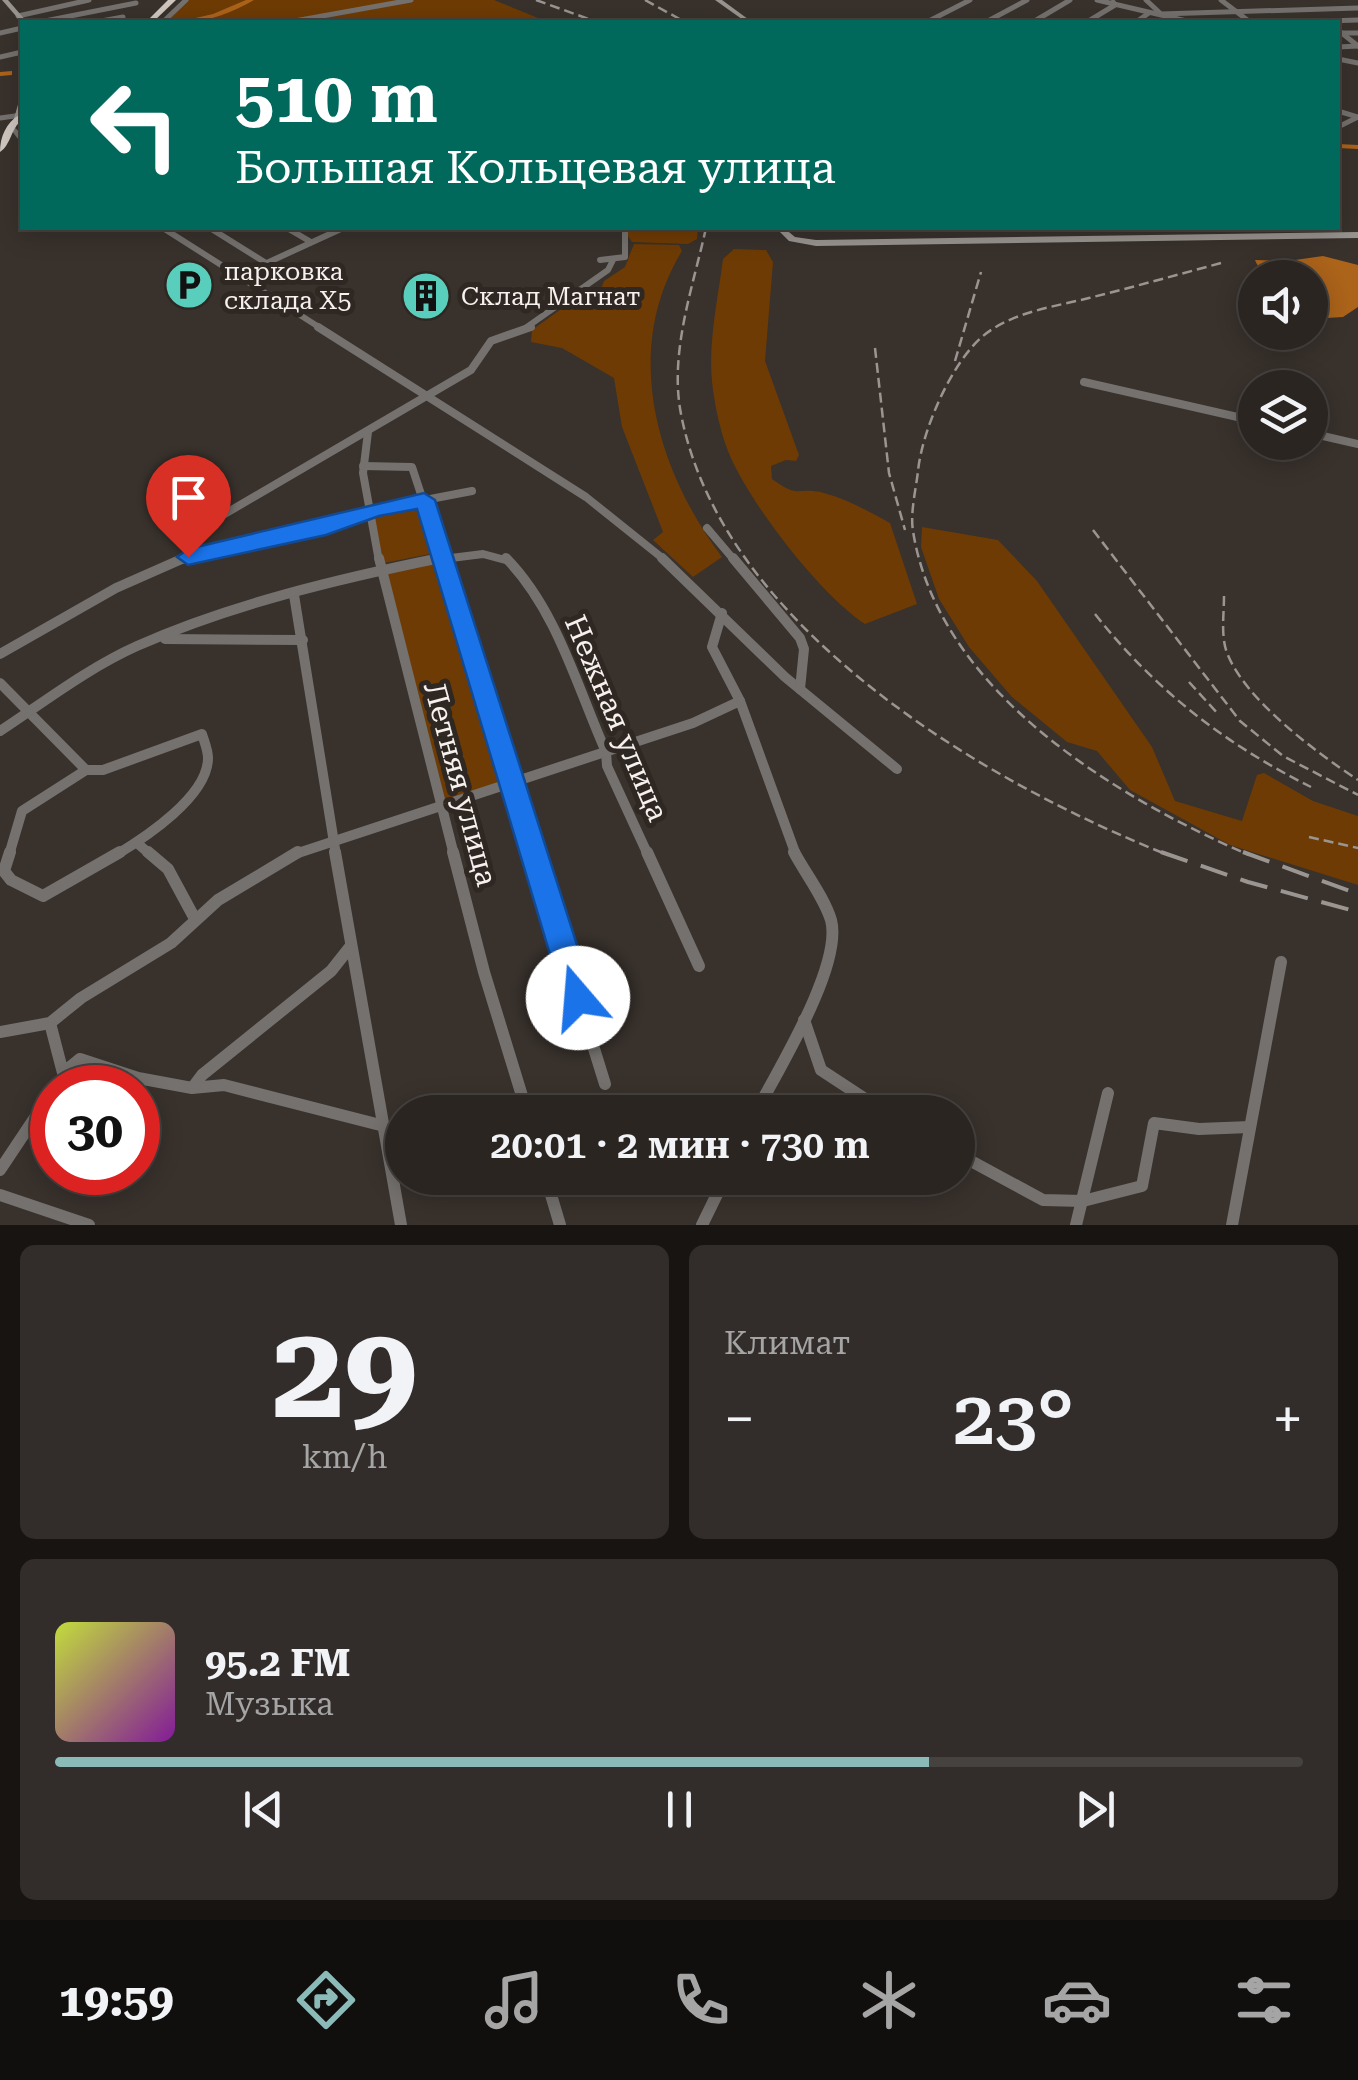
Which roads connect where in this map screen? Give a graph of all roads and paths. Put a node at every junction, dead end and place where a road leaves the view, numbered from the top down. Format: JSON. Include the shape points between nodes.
{"nodes":[{"id":1,"x":5,"y":0,"type":"edge"},
{"id":2,"x":55,"y":0,"type":"edge"},
{"id":3,"x":89,"y":0,"type":"edge"},
{"id":4,"x":160,"y":0,"type":"edge"},
{"id":5,"x":172,"y":0,"type":"edge"},
{"id":6,"x":186,"y":0,"type":"edge"},
{"id":7,"x":411,"y":0,"type":"edge"},
{"id":8,"x":718,"y":0,"type":"edge"},
{"id":9,"x":744,"y":0,"type":"edge"},
{"id":10,"x":970,"y":0,"type":"edge"},
{"id":11,"x":1027,"y":0,"type":"edge"},
{"id":12,"x":1070,"y":0,"type":"edge"},
{"id":13,"x":1097,"y":0,"type":"edge"},
{"id":14,"x":1146,"y":0,"type":"edge"},
{"id":15,"x":1221,"y":0,"type":"edge"},
{"id":16,"x":1113,"y":2,"type":"edge"},
{"id":17,"x":136,"y":3,"type":"dead end"},
{"id":18,"x":728,"y":6,"type":"junction"},
{"id":19,"x":1190,"y":6,"type":"dead end"},
{"id":20,"x":61,"y":7,"type":"junction"},
{"id":21,"x":1358,"y":8,"type":"edge"},
{"id":22,"x":1311,"y":10,"type":"junction"},
{"id":23,"x":1195,"y":12,"type":"junction"},
{"id":24,"x":1235,"y":12,"type":"junction"},
{"id":25,"x":1150,"y":13,"type":"junction"},
{"id":26,"x":1161,"y":14,"type":"junction"},
{"id":27,"x":123,"y":17,"type":"dead end"},
{"id":28,"x":20,"y":20,"type":"edge"},
{"id":29,"x":27,"y":20,"type":"edge"},
{"id":30,"x":50,"y":20,"type":"edge"},
{"id":31,"x":107,"y":20,"type":"edge"},
{"id":32,"x":140,"y":20,"type":"edge"},
{"id":33,"x":151,"y":20,"type":"edge"},
{"id":34,"x":165,"y":20,"type":"edge"},
{"id":35,"x":300,"y":20,"type":"edge"},
{"id":36,"x":746,"y":20,"type":"edge"},
{"id":37,"x":931,"y":20,"type":"edge"},
{"id":38,"x":990,"y":20,"type":"edge"},
{"id":39,"x":1036,"y":20,"type":"edge"},
{"id":40,"x":1090,"y":20,"type":"edge"},
{"id":41,"x":1139,"y":20,"type":"edge"},
{"id":42,"x":1179,"y":20,"type":"edge"},
{"id":43,"x":1247,"y":20,"type":"edge"},
{"id":44,"x":1324,"y":20,"type":"edge"},
{"id":45,"x":0,"y":118,"type":"edge"},
{"id":46,"x":19,"y":127,"type":"edge"},
{"id":47,"x":0,"y":153,"type":"edge"},
{"id":48,"x":166,"y":230,"type":"edge"},
{"id":49,"x":213,"y":230,"type":"edge"},
{"id":50,"x":290,"y":230,"type":"edge"},
{"id":51,"x":338,"y":230,"type":"edge"},
{"id":52,"x":626,"y":230,"type":"edge"},
{"id":53,"x":782,"y":230,"type":"edge"},
{"id":54,"x":1358,"y":235,"type":"edge"},
{"id":55,"x":311,"y":242,"type":"junction"},
{"id":56,"x":600,"y":260,"type":"dead end"},
{"id":57,"x":614,"y":260,"type":"junction"},
{"id":58,"x":266,"y":263,"type":"junction"},
{"id":59,"x":228,"y":270,"type":"junction"},
{"id":60,"x":264,"y":294,"type":"junction"},
{"id":61,"x":303,"y":302,"type":"dead end"},
{"id":62,"x":1084,"y":382,"type":"dead end"},
{"id":63,"x":427,"y":394,"type":"junction"},
{"id":64,"x":1238,"y":416,"type":"edge"},
{"id":65,"x":368,"y":432,"type":"junction"},
{"id":66,"x":1328,"y":437,"type":"edge"},
{"id":67,"x":1358,"y":444,"type":"edge"},
{"id":68,"x":363,"y":466,"type":"junction"},
{"id":69,"x":472,"y":492,"type":"dead end"},
{"id":70,"x":424,"y":500,"type":"junction"},
{"id":71,"x":370,"y":515,"type":"junction"},
{"id":72,"x":707,"y":528,"type":"dead end"},
{"id":73,"x":199,"y":529,"type":"dead end"},
{"id":74,"x":439,"y":556,"type":"junction"},
{"id":75,"x":382,"y":571,"type":"junction"},
{"id":76,"x":294,"y":595,"type":"junction"},
{"id":77,"x":722,"y":612,"type":"junction"},
{"id":78,"x":156,"y":639,"type":"junction"},
{"id":79,"x":303,"y":640,"type":"junction"},
{"id":80,"x":0,"y":654,"type":"edge"},
{"id":81,"x":0,"y":683,"type":"edge"},
{"id":82,"x":800,"y":690,"type":"junction"},
{"id":83,"x":740,"y":701,"type":"junction"},
{"id":84,"x":28,"y":712,"type":"junction"},
{"id":85,"x":0,"y":731,"type":"edge"},
{"id":86,"x":606,"y":752,"type":"junction"},
{"id":87,"x":897,"y":769,"type":"dead end"},
{"id":88,"x":86,"y":770,"type":"junction"},
{"id":89,"x":509,"y":783,"type":"junction"},
{"id":90,"x":442,"y":805,"type":"junction"},
{"id":91,"x":336,"y":838,"type":"junction"},
{"id":92,"x":137,"y":843,"type":"junction"},
{"id":93,"x":2,"y":870,"type":"edge"},
{"id":94,"x":195,"y":919,"type":"junction"},
{"id":95,"x":350,"y":947,"type":"junction"},
{"id":96,"x":1281,"y":962,"type":"dead end"},
{"id":97,"x":698,"y":966,"type":"dead end"},
{"id":98,"x":804,"y":1020,"type":"junction"},
{"id":99,"x":50,"y":1023,"type":"junction"},
{"id":100,"x":0,"y":1032,"type":"edge"},
{"id":101,"x":61,"y":1065,"type":"edge"},
{"id":102,"x":73,"y":1065,"type":"edge"},
{"id":103,"x":96,"y":1065,"type":"edge"},
{"id":104,"x":160,"y":1082,"type":"edge"},
{"id":105,"x":605,"y":1084,"type":"dead end"},
{"id":106,"x":192,"y":1088,"type":"junction"},
{"id":107,"x":1108,"y":1093,"type":"dead end"},
{"id":108,"x":521,"y":1095,"type":"edge"},
{"id":109,"x":765,"y":1095,"type":"edge"},
{"id":110,"x":860,"y":1095,"type":"edge"},
{"id":111,"x":385,"y":1113,"type":"edge"},
{"id":112,"x":30,"y":1126,"type":"edge"},
{"id":113,"x":385,"y":1126,"type":"edge"},
{"id":114,"x":1250,"y":1127,"type":"junction"},
{"id":115,"x":975,"y":1163,"type":"edge"},
{"id":116,"x":0,"y":1170,"type":"edge"},
{"id":117,"x":0,"y":1195,"type":"edge"},
{"id":118,"x":397,"y":1195,"type":"edge"},
{"id":119,"x":551,"y":1195,"type":"edge"},
{"id":120,"x":717,"y":1195,"type":"edge"},
{"id":121,"x":1083,"y":1201,"type":"junction"},
{"id":122,"x":89,"y":1225,"type":"edge"},
{"id":123,"x":401,"y":1225,"type":"edge"},
{"id":124,"x":560,"y":1225,"type":"edge"},
{"id":125,"x":702,"y":1225,"type":"edge"},
{"id":126,"x":1076,"y":1225,"type":"edge"},
{"id":127,"x":1232,"y":1225,"type":"edge"}],
"edges":[{"from":1,"to":28,"type":"main road"},
{"from":2,"to":20,"type":"street"},
{"from":3,"to":20,"type":"street"},
{"from":4,"to":32,"type":"highway"},
{"from":5,"to":33,"type":"highway"},
{"from":6,"to":34,"type":"street"},
{"from":7,"to":35,"type":"street"},
{"from":8,"to":18,"type":"main road"},
{"from":9,"to":18,"type":"main road"},
{"from":10,"to":37,"type":"street"},
{"from":11,"to":38,"type":"street"},
{"from":12,"to":39,"type":"street"},
{"from":13,"to":16,"type":"street"},
{"from":14,"to":26,"type":"street"},
{"from":15,"to":24,"type":"street"},
{"from":16,"to":25,"type":"street"},
{"from":16,"to":40,"type":"street"},
{"from":17,"to":30,"type":"street"},
{"from":18,"to":36,"type":"main road"},
{"from":19,"to":23,"type":"street"},
{"from":20,"to":29,"type":"street"},
{"from":21,"to":22,"type":"street"},
{"from":22,"to":24,"type":"street"},
{"from":22,"to":44,"type":"street"},
{"from":23,"to":24,"type":"street"},
{"from":23,"to":26,"type":"street"},
{"from":24,"to":43,"type":"street"},
{"from":25,"to":26,"type":"street"},
{"from":25,"to":41,"type":"street"},
{"from":26,"to":42,"type":"street"},
{"from":27,"to":31,"type":"street"},
{"from":45,"to":46,"type":"street"},
{"from":46,"to":47,"type":"highway"},
{"from":48,"to":59,"type":"street"},
{"from":49,"to":58,"type":"street"},
{"from":50,"to":55,"type":"street"},
{"from":51,"to":55,"type":"street"},
{"from":52,"to":57,"type":"street","via":[[625,257]]},
{"from":53,"to":54,"type":"main road","via":[[816,243]]},
{"from":55,"to":58,"type":"street"},
{"from":56,"to":57,"type":"street"},
{"from":57,"to":63,"type":"street","via":[[530,327],[491,341],[471,370]]},
{"from":58,"to":59,"type":"street"},
{"from":59,"to":60,"type":"street"},
{"from":60,"to":61,"type":"street"},
{"from":60,"to":63,"type":"street"},
{"from":62,"to":64,"type":"street"},
{"from":63,"to":65,"type":"street"},
{"from":63,"to":77,"type":"street","via":[[586,497]]},
{"from":65,"to":68,"type":"street","name":"Летняя улица"},
{"from":65,"to":73,"type":"street"},
{"from":66,"to":67,"type":"street"},
{"from":68,"to":70,"type":"street","name":"Летняя улица","via":[[412,468]]},
{"from":68,"to":71,"type":"street","name":"Летняя улица"},
{"from":69,"to":70,"type":"street"},
{"from":70,"to":71,"type":"street"},
{"from":70,"to":74,"type":"street","name":"Летняя улица"},
{"from":71,"to":75,"type":"street","name":"Летняя улица"},
{"from":71,"to":80,"type":"street","via":[[156,569]]},
{"from":72,"to":82,"type":"street","via":[[800,638]]},
{"from":74,"to":75,"type":"street"},
{"from":74,"to":86,"type":"street","name":"Нежная улица","via":[[505,556],[549,618]]},
{"from":74,"to":89,"type":"street","name":"Летняя улица"},
{"from":75,"to":76,"type":"street"},
{"from":75,"to":90,"type":"street","name":"Летняя улица"},
{"from":76,"to":78,"type":"street"},
{"from":76,"to":79,"type":"street"},
{"from":77,"to":82,"type":"street"},
{"from":77,"to":83,"type":"street","via":[[712,647]]},
{"from":78,"to":79,"type":"street"},
{"from":78,"to":84,"type":"street"},
{"from":79,"to":91,"type":"street"},
{"from":81,"to":84,"type":"street"},
{"from":82,"to":87,"type":"street"},
{"from":83,"to":86,"type":"street","via":[[694,724]]},
{"from":83,"to":98,"type":"street","via":[[792,848],[831,921],[831,948]]},
{"from":84,"to":85,"type":"street"},
{"from":84,"to":88,"type":"street"},
{"from":86,"to":89,"type":"street"},
{"from":86,"to":97,"type":"street","name":"Нежная улица"},
{"from":88,"to":92,"type":"street","via":[[202,734],[208,763],[197,788]]},
{"from":88,"to":93,"type":"street","via":[[22,811]]},
{"from":89,"to":90,"type":"street"},
{"from":89,"to":105,"type":"street","name":"Летняя улица"},
{"from":90,"to":91,"type":"street"},
{"from":90,"to":108,"type":"street","name":"Летняя улица"},
{"from":91,"to":94,"type":"street","via":[[260,871]]},
{"from":91,"to":95,"type":"street"},
{"from":92,"to":93,"type":"street","via":[[43,896]]},
{"from":92,"to":94,"type":"street","via":[[168,869]]},
{"from":94,"to":99,"type":"street","via":[[171,943]]},
{"from":95,"to":106,"type":"street","via":[[331,971]]},
{"from":95,"to":111,"type":"street"},
{"from":96,"to":114,"type":"street"},
{"from":98,"to":109,"type":"street"},
{"from":98,"to":110,"type":"street","via":[[822,1070]]},
{"from":99,"to":100,"type":"street"},
{"from":99,"to":101,"type":"street"},
{"from":102,"to":103,"type":"street"},
{"from":104,"to":106,"type":"street"},
{"from":106,"to":113,"type":"street","via":[[224,1086]]},
{"from":107,"to":121,"type":"street"},
{"from":112,"to":116,"type":"street"},
{"from":114,"to":121,"type":"street","via":[[1154,1123],[1142,1186]]},
{"from":114,"to":127,"type":"street"},
{"from":115,"to":121,"type":"street","via":[[1043,1200]]},
{"from":117,"to":122,"type":"street"},
{"from":118,"to":123,"type":"street"},
{"from":119,"to":124,"type":"street"},
{"from":120,"to":125,"type":"street"},
{"from":121,"to":126,"type":"street"}]}
